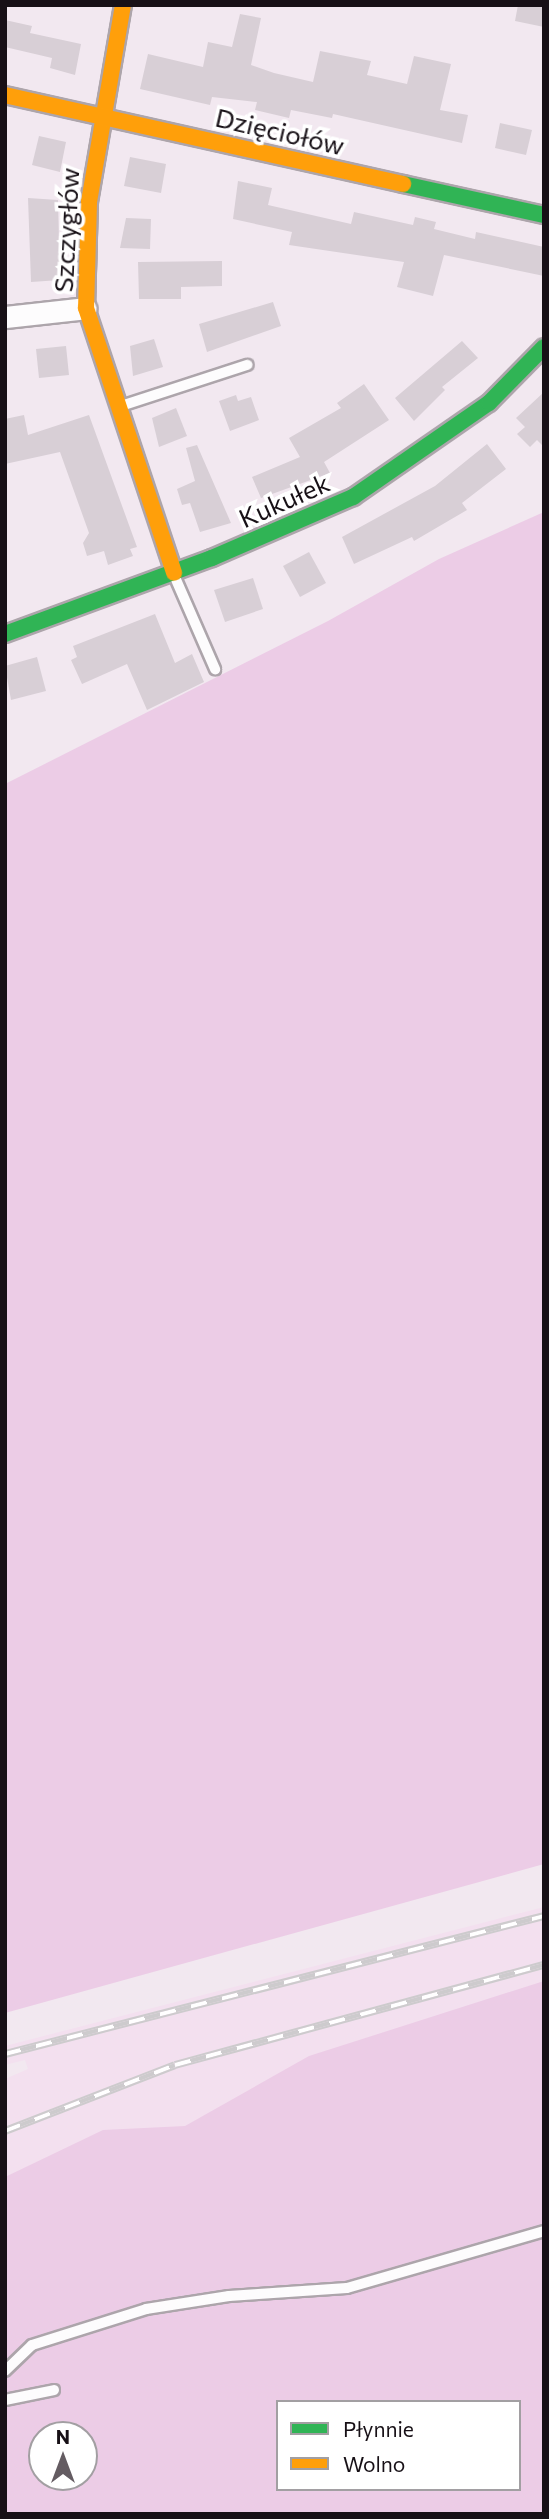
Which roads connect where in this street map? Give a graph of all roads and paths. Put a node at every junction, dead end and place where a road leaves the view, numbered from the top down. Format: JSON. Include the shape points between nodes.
{"nodes":[{"id":1,"x":123,"y":5,"type":"edge"},
{"id":2,"x":5,"y":95,"type":"edge"},
{"id":3,"x":101,"y":116,"type":"junction"},
{"id":4,"x":544,"y":215,"type":"edge"},
{"id":5,"x":86,"y":308,"type":"junction"},
{"id":6,"x":5,"y":317,"type":"edge"},
{"id":7,"x":544,"y":347,"type":"edge"},
{"id":8,"x":247,"y":365,"type":"dead end"},
{"id":9,"x":119,"y":407,"type":"junction"},
{"id":10,"x":174,"y":573,"type":"junction"},
{"id":11,"x":5,"y":634,"type":"edge"},
{"id":12,"x":215,"y":669,"type":"dead end"},
{"id":13,"x":544,"y":2231,"type":"edge"},
{"id":14,"x":5,"y":2371,"type":"edge"},
{"id":15,"x":54,"y":2390,"type":"dead end"},
{"id":16,"x":5,"y":2400,"type":"edge"}],
"edges":[{"from":1,"to":3,"type":"street","name":"Szczygłów"},
{"from":2,"to":3,"type":"street","name":"Dzięciołów"},
{"from":3,"to":4,"type":"street","name":"Dzięciołów"},
{"from":3,"to":5,"type":"street","name":"Szczygłów","via":[[89,202]]},
{"from":5,"to":6,"type":"street"},
{"from":5,"to":9,"type":"street","name":"Szczygłów"},
{"from":7,"to":10,"type":"street","name":"Kukułek","via":[[489,403],[353,497]]},
{"from":8,"to":9,"type":"lane"},
{"from":9,"to":10,"type":"street","name":"Szczygłów"},
{"from":10,"to":11,"type":"street","name":"Kukułek"},
{"from":10,"to":12,"type":"lane"},
{"from":13,"to":14,"type":"lane","via":[[347,2288],[229,2296],[146,2309],[32,2345]]},
{"from":15,"to":16,"type":"lane"}]}
